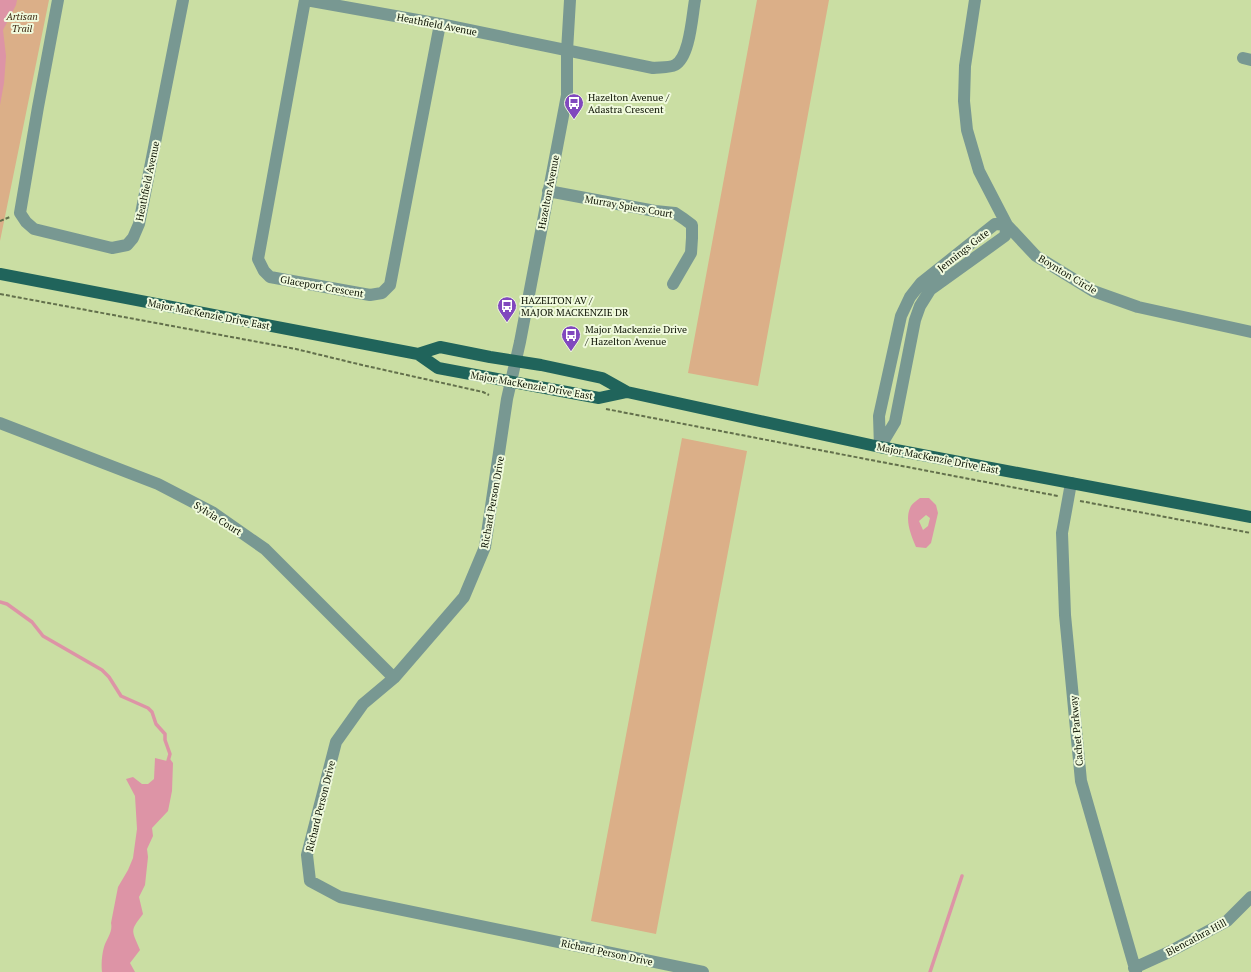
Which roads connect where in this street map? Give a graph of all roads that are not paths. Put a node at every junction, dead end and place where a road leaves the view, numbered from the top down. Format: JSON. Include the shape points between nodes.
{"nodes":[{"id":1,"x":58,"y":0,"type":"edge"},
{"id":2,"x":183,"y":0,"type":"edge"},
{"id":3,"x":306,"y":0,"type":"edge"},
{"id":4,"x":570,"y":0,"type":"edge"},
{"id":5,"x":695,"y":0,"type":"edge"},
{"id":6,"x":975,"y":0,"type":"edge"},
{"id":7,"x":440,"y":24,"type":"junction"},
{"id":8,"x":567,"y":51,"type":"junction"},
{"id":9,"x":548,"y":191,"type":"junction"},
{"id":10,"x":1007,"y":225,"type":"junction"},
{"id":11,"x":0,"y":274,"type":"edge"},
{"id":12,"x":673,"y":284,"type":"dead end"},
{"id":13,"x":901,"y":316,"type":"junction"},
{"id":14,"x":916,"y":320,"type":"junction"},
{"id":15,"x":1251,"y":332,"type":"edge"},
{"id":16,"x":418,"y":354,"type":"junction"},
{"id":17,"x":515,"y":361,"type":"junction"},
{"id":18,"x":511,"y":382,"type":"junction"},
{"id":19,"x":627,"y":392,"type":"junction"},
{"id":20,"x":0,"y":423,"type":"edge"},
{"id":21,"x":880,"y":447,"type":"junction"},
{"id":22,"x":1071,"y":483,"type":"junction"},
{"id":23,"x":1251,"y":518,"type":"edge"},
{"id":24,"x":394,"y":678,"type":"junction"},
{"id":25,"x":1251,"y":897,"type":"edge"},
{"id":26,"x":1135,"y":970,"type":"edge"},
{"id":27,"x":703,"y":972,"type":"edge"}],
"edges":[{"from":1,"to":2,"type":"street","name":"Heathfield Avenue","via":[[20,213],[34,229],[112,248],[127,245],[139,224]]},
{"from":3,"to":7,"type":"street","name":"Heathfield Avenue"},
{"from":3,"to":7,"type":"street","name":"Glaceport Crescent","via":[[258,259],[270,277],[370,295],[382,293],[390,285]]},
{"from":4,"to":8,"type":"street","name":"Hazelton Avenue"},
{"from":5,"to":8,"type":"street","name":"Heathfield Avenue","via":[[687,46],[675,65],[652,68]]},
{"from":6,"to":10,"type":"street","name":"Boynton Circle","via":[[965,66],[964,101],[967,130],[979,171]]},
{"from":7,"to":8,"type":"street","name":"Heathfield Avenue"},
{"from":8,"to":9,"type":"street","name":"Hazelton Avenue","via":[[567,95]]},
{"from":9,"to":12,"type":"street","name":"Murray Spiers Court","via":[[675,213],[684,219],[692,225],[691,253]]},
{"from":9,"to":17,"type":"street","name":"Hazelton Avenue"},
{"from":10,"to":13,"type":"street","name":"Jennings Gate","via":[[995,224],[921,283],[910,297]]},
{"from":10,"to":14,"type":"street","name":"Jennings Gate","via":[[1005,236],[930,290],[920,306]]},
{"from":10,"to":15,"type":"street","name":"Boynton Circle","via":[[1036,256],[1094,292],[1138,307]]},
{"from":11,"to":16,"type":"main road","name":"Major MacKenzie Drive East"},
{"from":13,"to":14,"type":"street"},
{"from":13,"to":21,"type":"street","name":"Jennings Gate","via":[[878,419]]},
{"from":14,"to":21,"type":"street","name":"Jennings Gate","via":[[895,422]]},
{"from":16,"to":17,"type":"main road","name":"Major MacKenzie Drive East","via":[[440,347]]},
{"from":16,"to":18,"type":"main road","name":"Major MacKenzie Drive East","via":[[438,368]]},
{"from":17,"to":18,"type":"street","name":"Hazelton Avenue"},
{"from":17,"to":19,"type":"main road","name":"Major MacKenzie Drive East","via":[[602,378]]},
{"from":18,"to":19,"type":"main road","name":"Major MacKenzie Drive East","via":[[599,398]]},
{"from":18,"to":24,"type":"street","name":"Richard Person Drive","via":[[486,547],[464,597]]},
{"from":19,"to":21,"type":"main road","name":"Major MacKenzie Drive East"},
{"from":20,"to":24,"type":"street","name":"Sylvia Court","via":[[158,484],[212,512],[265,549]]},
{"from":21,"to":22,"type":"main road","name":"Major MacKenzie Drive East"},
{"from":22,"to":23,"type":"main road","name":"Major MacKenzie Drive East"},
{"from":22,"to":26,"type":"street","name":"Cachet Parkway","via":[[1062,533],[1065,615],[1081,781]]},
{"from":24,"to":27,"type":"street","name":"Richard Person Drive","via":[[363,704],[336,742],[307,855],[310,881],[340,897]]},
{"from":25,"to":26,"type":"street","name":"Blencathra Hill","via":[[1227,921]]}]}
